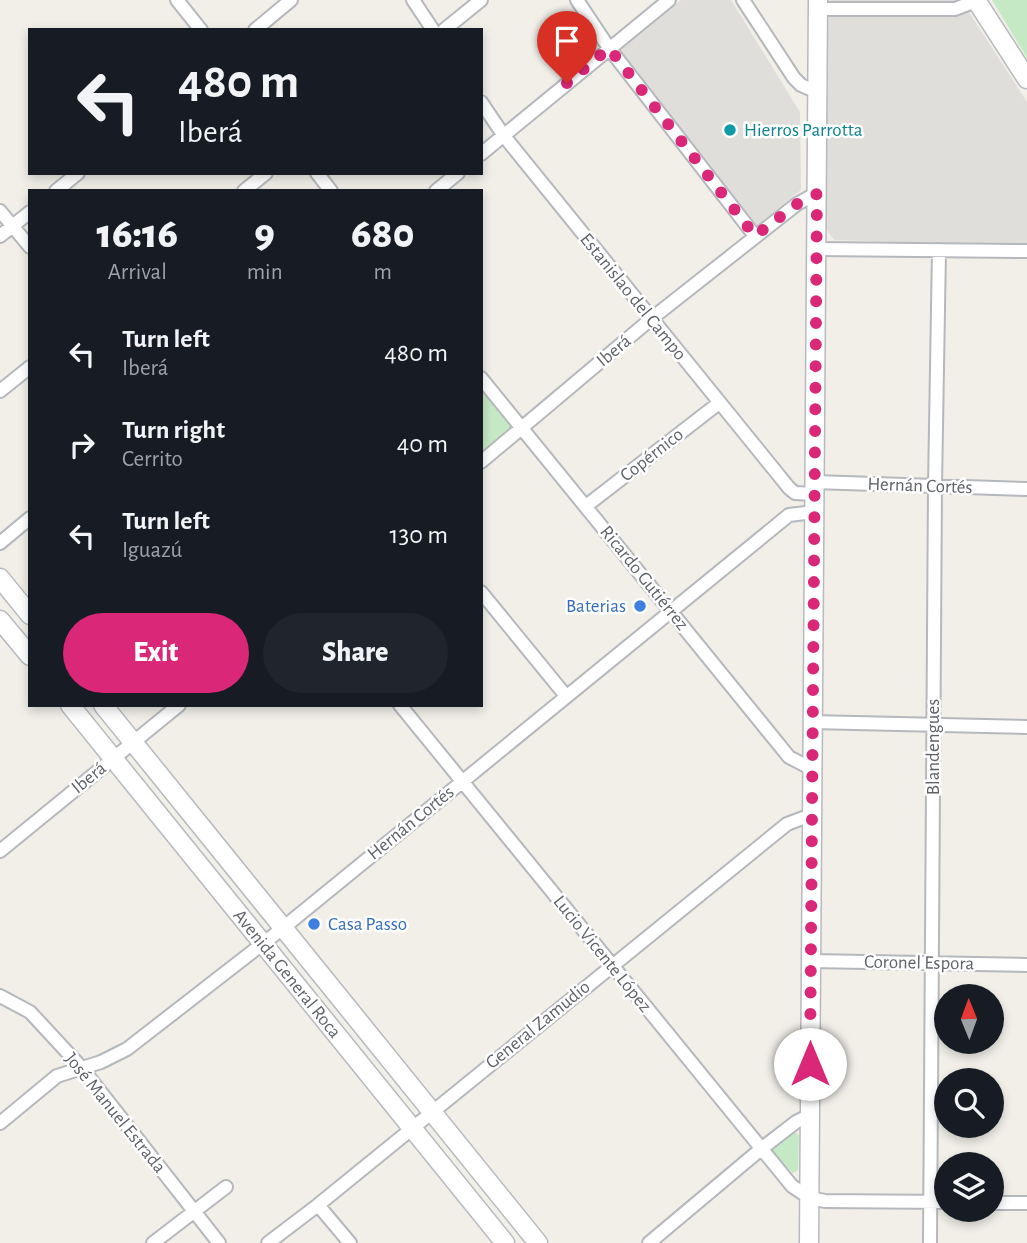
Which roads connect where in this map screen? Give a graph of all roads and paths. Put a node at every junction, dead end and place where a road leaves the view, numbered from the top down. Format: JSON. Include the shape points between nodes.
{"nodes":[{"id":1,"x":177,"y":0,"type":"edge"},
{"id":2,"x":291,"y":0,"type":"edge"},
{"id":3,"x":413,"y":0,"type":"edge"},
{"id":4,"x":481,"y":0,"type":"edge"},
{"id":5,"x":577,"y":0,"type":"edge"},
{"id":6,"x":669,"y":0,"type":"edge"},
{"id":7,"x":743,"y":0,"type":"edge"},
{"id":8,"x":976,"y":0,"type":"edge"},
{"id":9,"x":818,"y":5,"type":"edge"},
{"id":10,"x":199,"y":28,"type":"edge"},
{"id":11,"x":257,"y":28,"type":"edge"},
{"id":12,"x":432,"y":28,"type":"edge"},
{"id":13,"x":446,"y":28,"type":"edge"},
{"id":14,"x":609,"y":48,"type":"junction"},
{"id":15,"x":1027,"y":79,"type":"edge"},
{"id":16,"x":817,"y":92,"type":"junction"},
{"id":17,"x":483,"y":105,"type":"edge"},
{"id":18,"x":504,"y":136,"type":"junction"},
{"id":19,"x":483,"y":153,"type":"edge"},
{"id":20,"x":76,"y":175,"type":"edge"},
{"id":21,"x":264,"y":175,"type":"edge"},
{"id":22,"x":319,"y":175,"type":"edge"},
{"id":23,"x":456,"y":175,"type":"edge"},
{"id":24,"x":58,"y":189,"type":"edge"},
{"id":25,"x":246,"y":189,"type":"edge"},
{"id":26,"x":329,"y":189,"type":"edge"},
{"id":27,"x":438,"y":189,"type":"edge"},
{"id":28,"x":817,"y":194,"type":"junction"},
{"id":29,"x":0,"y":211,"type":"edge"},
{"id":30,"x":28,"y":214,"type":"edge"},
{"id":31,"x":12,"y":226,"type":"junction"},
{"id":32,"x":0,"y":236,"type":"edge"},
{"id":33,"x":755,"y":236,"type":"junction"},
{"id":34,"x":28,"y":245,"type":"edge"},
{"id":35,"x":817,"y":248,"type":"junction"},
{"id":36,"x":939,"y":250,"type":"junction"},
{"id":37,"x":1027,"y":251,"type":"edge"},
{"id":38,"x":651,"y":319,"type":"junction"},
{"id":39,"x":28,"y":369,"type":"edge"},
{"id":40,"x":483,"y":380,"type":"edge"},
{"id":41,"x":0,"y":391,"type":"edge"},
{"id":42,"x":719,"y":403,"type":"junction"},
{"id":43,"x":522,"y":429,"type":"junction"},
{"id":44,"x":483,"y":460,"type":"edge"},
{"id":45,"x":935,"y":486,"type":"junction"},
{"id":46,"x":789,"y":488,"type":"joint"},
{"id":47,"x":1027,"y":489,"type":"edge"},
{"id":48,"x":814,"y":496,"type":"junction"},
{"id":49,"x":586,"y":506,"type":"junction"},
{"id":50,"x":28,"y":520,"type":"edge"},
{"id":51,"x":0,"y":543,"type":"edge"},
{"id":52,"x":0,"y":578,"type":"edge"},
{"id":53,"x":483,"y":594,"type":"edge"},
{"id":54,"x":28,"y":613,"type":"edge"},
{"id":55,"x":672,"y":613,"type":"junction"},
{"id":56,"x":0,"y":620,"type":"edge"},
{"id":57,"x":28,"y":654,"type":"edge"},
{"id":58,"x":566,"y":696,"type":"junction"},
{"id":59,"x":72,"y":707,"type":"edge"},
{"id":60,"x":105,"y":707,"type":"edge"},
{"id":61,"x":177,"y":707,"type":"edge"},
{"id":62,"x":402,"y":707,"type":"edge"},
{"id":63,"x":812,"y":722,"type":"junction"},
{"id":64,"x":934,"y":725,"type":"junction"},
{"id":65,"x":1027,"y":727,"type":"edge"},
{"id":66,"x":133,"y":742,"type":"junction"},
{"id":67,"x":113,"y":758,"type":"junction"},
{"id":68,"x":812,"y":769,"type":"junction"},
{"id":69,"x":461,"y":782,"type":"junction"},
{"id":70,"x":811,"y":815,"type":"junction"},
{"id":71,"x":0,"y":851,"type":"edge"},
{"id":72,"x":283,"y":928,"type":"junction"},
{"id":73,"x":262,"y":943,"type":"junction"},
{"id":74,"x":811,"y":961,"type":"junction"},
{"id":75,"x":931,"y":964,"type":"junction"},
{"id":76,"x":1027,"y":965,"type":"edge"},
{"id":77,"x":611,"y":966,"type":"junction"},
{"id":78,"x":0,"y":996,"type":"edge"},
{"id":79,"x":80,"y":1067,"type":"junction"},
{"id":80,"x":430,"y":1112,"type":"junction"},
{"id":81,"x":810,"y":1115,"type":"junction"},
{"id":82,"x":0,"y":1123,"type":"edge"},
{"id":83,"x":412,"y":1128,"type":"junction"},
{"id":84,"x":761,"y":1149,"type":"junction"},
{"id":85,"x":226,"y":1187,"type":"dead end"},
{"id":86,"x":810,"y":1198,"type":"junction"},
{"id":87,"x":930,"y":1202,"type":"junction"},
{"id":88,"x":934,"y":1202,"type":"edge"},
{"id":89,"x":1004,"y":1203,"type":"edge"},
{"id":90,"x":1027,"y":1203,"type":"edge"},
{"id":91,"x":318,"y":1205,"type":"junction"},
{"id":92,"x":193,"y":1210,"type":"junction"},
{"id":93,"x":153,"y":1243,"type":"edge"},
{"id":94,"x":219,"y":1243,"type":"edge"},
{"id":95,"x":268,"y":1243,"type":"edge"},
{"id":96,"x":350,"y":1243,"type":"edge"},
{"id":97,"x":505,"y":1243,"type":"edge"},
{"id":98,"x":537,"y":1243,"type":"edge"},
{"id":99,"x":649,"y":1243,"type":"edge"},
{"id":100,"x":809,"y":1243,"type":"edge"},
{"id":101,"x":930,"y":1243,"type":"edge"}],
"edges":[{"from":1,"to":10,"type":"street"},
{"from":2,"to":11,"type":"street"},
{"from":3,"to":12,"type":"street"},
{"from":4,"to":13,"type":"street"},
{"from":5,"to":14,"type":"street"},
{"from":6,"to":14,"type":"street"},
{"from":7,"to":16,"type":"street","via":[[794,78]]},
{"from":8,"to":9,"type":"street","via":[[955,9]]},
{"from":8,"to":15,"type":"main road"},
{"from":9,"to":16,"type":"main road"},
{"from":14,"to":18,"type":"street"},
{"from":14,"to":33,"type":"street"},
{"from":16,"to":28,"type":"main road"},
{"from":17,"to":18,"type":"street","name":"Estanislao del Campo"},
{"from":18,"to":19,"type":"street"},
{"from":18,"to":38,"type":"street","name":"Estanislao del Campo"},
{"from":20,"to":24,"type":"street"},
{"from":21,"to":25,"type":"street"},
{"from":22,"to":26,"type":"street"},
{"from":23,"to":27,"type":"street"},
{"from":28,"to":33,"type":"street","name":"Iberá"},
{"from":28,"to":35,"type":"main road"},
{"from":29,"to":31,"type":"street"},
{"from":30,"to":31,"type":"street"},
{"from":31,"to":32,"type":"street"},
{"from":31,"to":34,"type":"street"},
{"from":33,"to":38,"type":"street","name":"Iberá"},
{"from":35,"to":36,"type":"street"},
{"from":35,"to":48,"type":"main road"},
{"from":36,"to":37,"type":"street"},
{"from":36,"to":45,"type":"street","name":"Blandengues"},
{"from":38,"to":42,"type":"street","name":"Estanislao del Campo"},
{"from":38,"to":43,"type":"street","name":"Iberá"},
{"from":39,"to":41,"type":"street"},
{"from":40,"to":43,"type":"street","name":"Ricardo Gutiérrez"},
{"from":42,"to":46,"type":"street","name":"Estanislao del Campo"},
{"from":42,"to":49,"type":"street","name":"Copérnico"},
{"from":43,"to":44,"type":"street","name":"Iberá"},
{"from":43,"to":49,"type":"street","name":"Ricardo Gutiérrez"},
{"from":45,"to":47,"type":"street","name":"Hernán Cortés"},
{"from":45,"to":48,"type":"street","name":"Hernán Cortés"},
{"from":45,"to":64,"type":"street","name":"Blandengues"},
{"from":46,"to":48,"type":"street","name":"Hernán Cortés"},
{"from":48,"to":55,"type":"street","name":"Hernán Cortés"},
{"from":48,"to":63,"type":"main road"},
{"from":49,"to":55,"type":"street","name":"Ricardo Gutiérrez"},
{"from":50,"to":51,"type":"street"},
{"from":52,"to":54,"type":"main road"},
{"from":53,"to":58,"type":"street"},
{"from":55,"to":58,"type":"street","name":"Hernán Cortés"},
{"from":55,"to":68,"type":"street","name":"Ricardo Gutiérrez","via":[[789,757]]},
{"from":56,"to":57,"type":"main road"},
{"from":58,"to":69,"type":"street","name":"Hernán Cortés"},
{"from":59,"to":67,"type":"main road","name":"Avenida General Roca"},
{"from":60,"to":66,"type":"main road","name":"Avenida General Roca"},
{"from":61,"to":66,"type":"street","name":"Iberá"},
{"from":62,"to":69,"type":"street","name":"Lucio Vicente López"},
{"from":63,"to":64,"type":"street"},
{"from":63,"to":68,"type":"main road"},
{"from":64,"to":65,"type":"street"},
{"from":64,"to":75,"type":"street","name":"Blandengues"},
{"from":66,"to":67,"type":"street","name":"Iberá"},
{"from":66,"to":72,"type":"main road","name":"Avenida General Roca"},
{"from":67,"to":71,"type":"street","name":"Iberá"},
{"from":67,"to":73,"type":"main road","name":"Avenida General Roca"},
{"from":68,"to":70,"type":"main road"},
{"from":69,"to":72,"type":"street","name":"Hernán Cortés"},
{"from":69,"to":77,"type":"street","name":"Lucio Vicente López"},
{"from":70,"to":74,"type":"main road"},
{"from":70,"to":77,"type":"street","name":"General Zamudio","via":[[787,824]]},
{"from":72,"to":73,"type":"street","name":"Hernán Cortés"},
{"from":72,"to":80,"type":"main road","name":"Avenida General Roca"},
{"from":73,"to":79,"type":"street","name":"Hernán Cortés","via":[[114,1058]]},
{"from":73,"to":83,"type":"main road","name":"Avenida General Roca"},
{"from":74,"to":75,"type":"street","name":"Coronel Espora"},
{"from":74,"to":81,"type":"main road"},
{"from":75,"to":76,"type":"street","name":"Coronel Espora"},
{"from":75,"to":87,"type":"street","name":"Blandengues"},
{"from":77,"to":80,"type":"street","name":"General Zamudio"},
{"from":77,"to":84,"type":"street","name":"Lucio Vicente López"},
{"from":78,"to":79,"type":"street","name":"José Manuel Estrada","via":[[30,1012]]},
{"from":79,"to":82,"type":"street","name":"Hernán Cortés","via":[[57,1076]]},
{"from":79,"to":92,"type":"street","name":"José Manuel Estrada"},
{"from":80,"to":83,"type":"street","name":"General Zamudio"},
{"from":80,"to":98,"type":"main road","name":"Avenida General Roca"},
{"from":81,"to":84,"type":"street"},
{"from":81,"to":86,"type":"main road"},
{"from":83,"to":91,"type":"street","name":"General Zamudio"},
{"from":83,"to":97,"type":"main road","name":"Avenida General Roca"},
{"from":84,"to":86,"type":"street","name":"Lucio Vicente López","via":[[792,1186]]},
{"from":84,"to":99,"type":"street"},
{"from":85,"to":92,"type":"street"},
{"from":86,"to":87,"type":"street"},
{"from":86,"to":100,"type":"main road"},
{"from":87,"to":88,"type":"street"},
{"from":87,"to":101,"type":"street","name":"Blandengues"},
{"from":89,"to":90,"type":"street"},
{"from":91,"to":95,"type":"street","name":"General Zamudio"},
{"from":91,"to":96,"type":"street"},
{"from":92,"to":93,"type":"street"},
{"from":92,"to":94,"type":"street","name":"José Manuel Estrada"}]}
